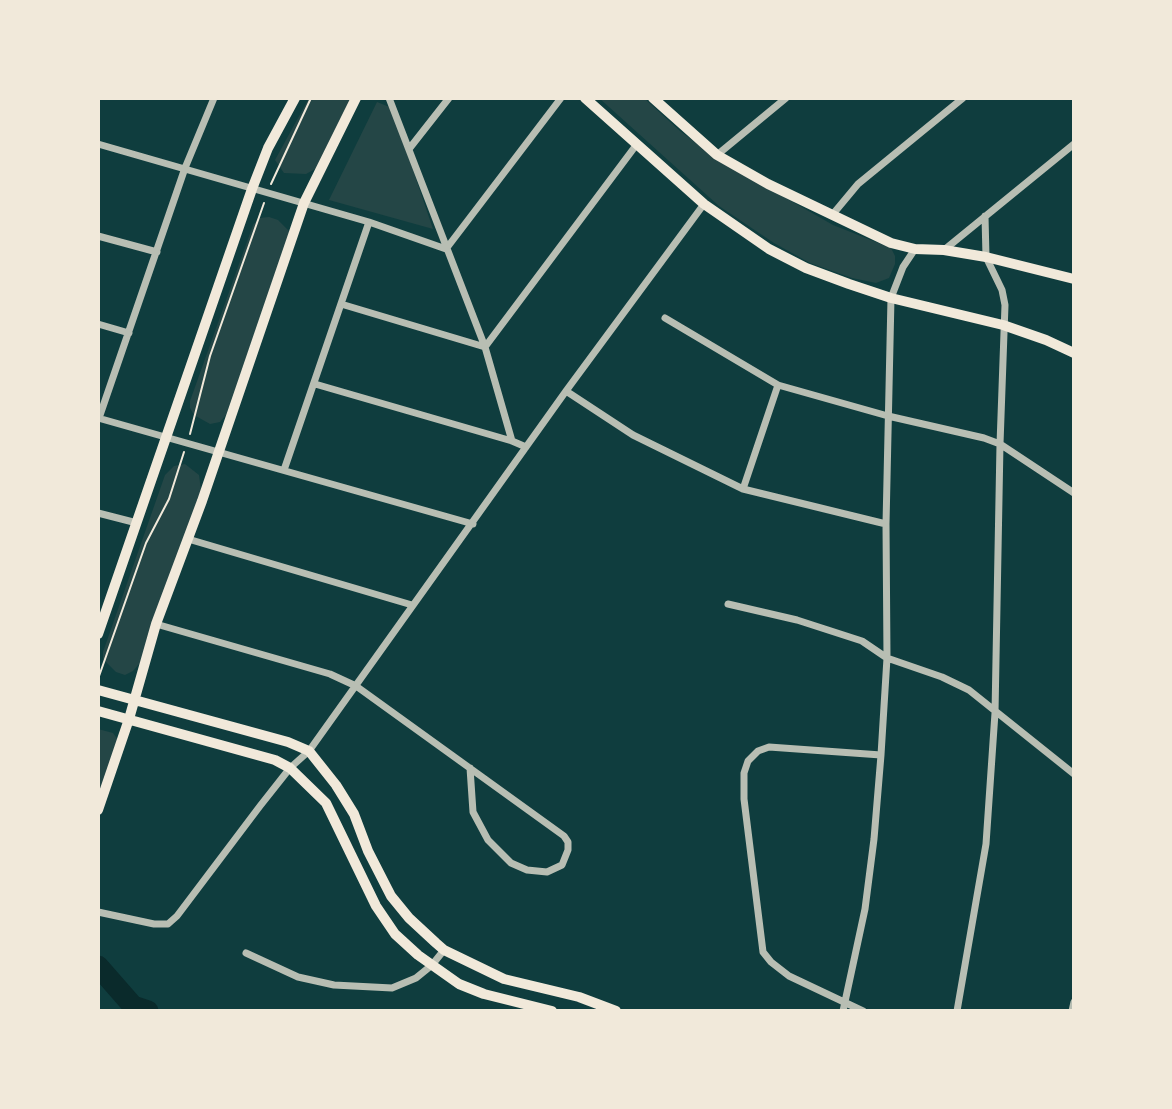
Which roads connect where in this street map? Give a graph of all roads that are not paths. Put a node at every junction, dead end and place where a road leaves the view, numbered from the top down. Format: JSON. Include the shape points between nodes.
{"nodes":[{"id":1,"x":214,"y":98,"type":"edge"},
{"id":2,"x":295,"y":98,"type":"edge"},
{"id":3,"x":356,"y":98,"type":"edge"},
{"id":4,"x":389,"y":98,"type":"edge"},
{"id":5,"x":449,"y":98,"type":"edge"},
{"id":6,"x":561,"y":98,"type":"edge"},
{"id":7,"x":585,"y":98,"type":"edge"},
{"id":8,"x":653,"y":98,"type":"edge"},
{"id":9,"x":786,"y":98,"type":"edge"},
{"id":10,"x":963,"y":98,"type":"edge"},
{"id":11,"x":98,"y":144,"type":"edge"},
{"id":12,"x":637,"y":144,"type":"junction"},
{"id":13,"x":1074,"y":144,"type":"edge"},
{"id":14,"x":409,"y":149,"type":"junction"},
{"id":15,"x":717,"y":155,"type":"junction"},
{"id":16,"x":186,"y":168,"type":"junction"},
{"id":17,"x":253,"y":189,"type":"junction"},
{"id":18,"x":303,"y":203,"type":"junction"},
{"id":19,"x":704,"y":204,"type":"junction"},
{"id":20,"x":834,"y":214,"type":"junction"},
{"id":21,"x":985,"y":216,"type":"junction"},
{"id":22,"x":369,"y":222,"type":"junction"},
{"id":23,"x":98,"y":236,"type":"edge"},
{"id":24,"x":446,"y":249,"type":"junction"},
{"id":25,"x":915,"y":249,"type":"junction"},
{"id":26,"x":944,"y":250,"type":"junction"},
{"id":27,"x":157,"y":252,"type":"junction"},
{"id":28,"x":986,"y":257,"type":"junction"},
{"id":29,"x":1074,"y":279,"type":"edge"},
{"id":30,"x":891,"y":298,"type":"junction"},
{"id":31,"x":341,"y":304,"type":"junction"},
{"id":32,"x":665,"y":318,"type":"dead end"},
{"id":33,"x":98,"y":324,"type":"edge"},
{"id":34,"x":1003,"y":325,"type":"junction"},
{"id":35,"x":129,"y":332,"type":"junction"},
{"id":36,"x":485,"y":347,"type":"junction"},
{"id":37,"x":1074,"y":353,"type":"edge"},
{"id":38,"x":315,"y":384,"type":"junction"},
{"id":39,"x":778,"y":385,"type":"junction"},
{"id":40,"x":566,"y":391,"type":"junction"},
{"id":41,"x":888,"y":416,"type":"junction"},
{"id":42,"x":99,"y":418,"type":"edge"},
{"id":43,"x":166,"y":437,"type":"junction"},
{"id":44,"x":512,"y":441,"type":"junction"},
{"id":45,"x":1000,"y":444,"type":"junction"},
{"id":46,"x":526,"y":447,"type":"junction"},
{"id":47,"x":219,"y":452,"type":"junction"},
{"id":48,"x":284,"y":470,"type":"junction"},
{"id":49,"x":743,"y":489,"type":"junction"},
{"id":50,"x":1074,"y":493,"type":"edge"},
{"id":51,"x":98,"y":513,"type":"edge"},
{"id":52,"x":136,"y":523,"type":"junction"},
{"id":53,"x":473,"y":524,"type":"junction"},
{"id":54,"x":886,"y":524,"type":"junction"},
{"id":55,"x":188,"y":539,"type":"junction"},
{"id":56,"x":728,"y":604,"type":"dead end"},
{"id":57,"x":412,"y":605,"type":"junction"},
{"id":58,"x":102,"y":611,"type":"edge"},
{"id":59,"x":156,"y":624,"type":"junction"},
{"id":60,"x":98,"y":634,"type":"edge"},
{"id":61,"x":887,"y":658,"type":"junction"},
{"id":62,"x":356,"y":686,"type":"junction"},
{"id":63,"x":98,"y":690,"type":"edge"},
{"id":64,"x":135,"y":700,"type":"junction"},
{"id":65,"x":98,"y":711,"type":"edge"},
{"id":66,"x":995,"y":713,"type":"junction"},
{"id":67,"x":129,"y":719,"type":"junction"},
{"id":68,"x":309,"y":751,"type":"junction"},
{"id":69,"x":881,"y":755,"type":"junction"},
{"id":70,"x":290,"y":768,"type":"junction"},
{"id":71,"x":470,"y":768,"type":"junction"},
{"id":72,"x":1074,"y":774,"type":"edge"},
{"id":73,"x":98,"y":810,"type":"edge"},
{"id":74,"x":98,"y":912,"type":"edge"},
{"id":75,"x":444,"y":950,"type":"junction"},
{"id":76,"x":246,"y":953,"type":"dead end"},
{"id":77,"x":432,"y":965,"type":"junction"},
{"id":78,"x":1074,"y":1002,"type":"edge"},
{"id":79,"x":844,"y":1007,"type":"edge"},
{"id":80,"x":552,"y":1011,"type":"edge"},
{"id":81,"x":616,"y":1011,"type":"edge"},
{"id":82,"x":863,"y":1011,"type":"edge"},
{"id":83,"x":957,"y":1011,"type":"edge"},
{"id":84,"x":1072,"y":1011,"type":"edge"}],
"edges":[{"from":1,"to":16,"type":"street"},
{"from":2,"to":17,"type":"main road","via":[[268,148]]},
{"from":3,"to":18,"type":"main road"},
{"from":4,"to":14,"type":"street"},
{"from":5,"to":14,"type":"street"},
{"from":6,"to":24,"type":"street"},
{"from":7,"to":12,"type":"main road"},
{"from":8,"to":15,"type":"main road"},
{"from":9,"to":15,"type":"street"},
{"from":10,"to":20,"type":"street","via":[[858,184]]},
{"from":11,"to":16,"type":"street"},
{"from":12,"to":19,"type":"main road"},
{"from":12,"to":36,"type":"street"},
{"from":13,"to":21,"type":"street"},
{"from":14,"to":24,"type":"street"},
{"from":15,"to":20,"type":"main road"},
{"from":16,"to":17,"type":"street"},
{"from":16,"to":27,"type":"street"},
{"from":17,"to":18,"type":"street"},
{"from":17,"to":43,"type":"main road"},
{"from":18,"to":22,"type":"street"},
{"from":18,"to":47,"type":"main road"},
{"from":19,"to":30,"type":"main road","via":[[769,249],[806,268]]},
{"from":19,"to":40,"type":"street"},
{"from":20,"to":25,"type":"main road","via":[[891,243]]},
{"from":21,"to":26,"type":"street"},
{"from":21,"to":28,"type":"street"},
{"from":22,"to":24,"type":"street"},
{"from":22,"to":31,"type":"street"},
{"from":23,"to":27,"type":"street"},
{"from":24,"to":36,"type":"street"},
{"from":25,"to":26,"type":"main road"},
{"from":25,"to":30,"type":"street","via":[[902,267]]},
{"from":26,"to":28,"type":"main road"},
{"from":27,"to":35,"type":"street"},
{"from":28,"to":29,"type":"main road"},
{"from":28,"to":34,"type":"street","via":[[1004,297]]},
{"from":30,"to":34,"type":"main road"},
{"from":30,"to":41,"type":"street"},
{"from":31,"to":36,"type":"street"},
{"from":31,"to":38,"type":"street"},
{"from":32,"to":39,"type":"street"},
{"from":33,"to":35,"type":"street"},
{"from":34,"to":37,"type":"main road"},
{"from":34,"to":45,"type":"street"},
{"from":35,"to":42,"type":"street"},
{"from":36,"to":44,"type":"street"},
{"from":38,"to":44,"type":"street"},
{"from":38,"to":48,"type":"street"},
{"from":39,"to":41,"type":"street"},
{"from":39,"to":49,"type":"street"},
{"from":40,"to":46,"type":"street"},
{"from":40,"to":49,"type":"street","via":[[633,435]]},
{"from":41,"to":45,"type":"street"},
{"from":41,"to":54,"type":"street"},
{"from":42,"to":43,"type":"street"},
{"from":43,"to":47,"type":"street"},
{"from":43,"to":52,"type":"main road"},
{"from":44,"to":46,"type":"street"},
{"from":45,"to":50,"type":"street"},
{"from":45,"to":66,"type":"street"},
{"from":46,"to":53,"type":"street"},
{"from":47,"to":48,"type":"street"},
{"from":47,"to":55,"type":"main road"},
{"from":48,"to":53,"type":"street"},
{"from":49,"to":54,"type":"street"},
{"from":51,"to":52,"type":"street"},
{"from":52,"to":58,"type":"main road"},
{"from":53,"to":57,"type":"street"},
{"from":54,"to":61,"type":"street"},
{"from":55,"to":57,"type":"street"},
{"from":55,"to":59,"type":"main road"},
{"from":56,"to":61,"type":"street","via":[[862,641]]},
{"from":57,"to":62,"type":"street"},
{"from":58,"to":60,"type":"main road"},
{"from":59,"to":62,"type":"street","via":[[330,674]]},
{"from":59,"to":64,"type":"main road"},
{"from":61,"to":66,"type":"street","via":[[969,690]]},
{"from":61,"to":69,"type":"street"},
{"from":62,"to":68,"type":"street"},
{"from":62,"to":71,"type":"street"},
{"from":63,"to":64,"type":"main road"},
{"from":64,"to":67,"type":"main road"},
{"from":64,"to":68,"type":"main road"},
{"from":65,"to":67,"type":"main road"},
{"from":66,"to":72,"type":"street"},
{"from":66,"to":83,"type":"street","via":[[986,844]]},
{"from":67,"to":70,"type":"main road"},
{"from":67,"to":73,"type":"main road"},
{"from":68,"to":70,"type":"street"},
{"from":68,"to":75,"type":"main road","via":[[355,814],[391,896]]},
{"from":69,"to":79,"type":"street","via":[[865,909]]},
{"from":69,"to":79,"type":"street","via":[[769,747],[748,761],[744,773],[763,952],[789,976]]},
{"from":70,"to":74,"type":"street","via":[[168,923]]},
{"from":70,"to":77,"type":"main road","via":[[326,803],[361,879],[395,934]]},
{"from":71,"to":71,"type":"street","via":[[564,836],[568,850],[562,865],[547,872],[527,870],[488,841],[473,812]]},
{"from":75,"to":77,"type":"street"},
{"from":75,"to":81,"type":"main road","via":[[504,979]]},
{"from":76,"to":77,"type":"street","via":[[298,977],[367,988],[392,988]]},
{"from":77,"to":80,"type":"main road","via":[[484,994]]},
{"from":78,"to":84,"type":"street"},
{"from":79,"to":82,"type":"street"}]}
